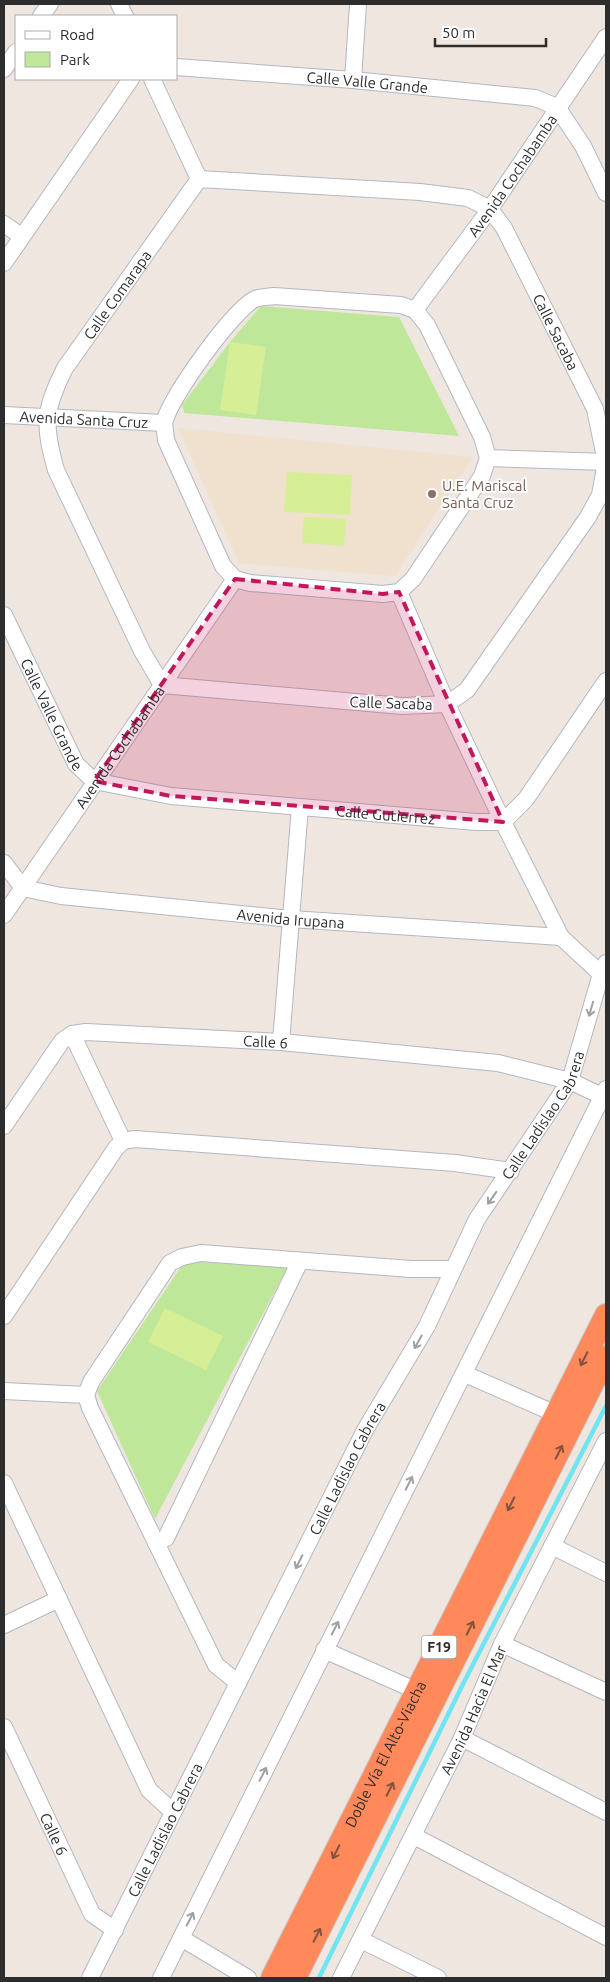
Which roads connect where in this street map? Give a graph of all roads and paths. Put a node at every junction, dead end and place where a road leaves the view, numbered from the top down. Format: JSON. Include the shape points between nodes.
{"nodes":[{"id":1,"x":50,"y":4,"type":"edge"},
{"id":2,"x":358,"y":4,"type":"edge"},
{"id":3,"x":42,"y":15,"type":"edge"},
{"id":4,"x":606,"y":36,"type":"edge"},
{"id":5,"x":15,"y":54,"type":"edge"},
{"id":6,"x":178,"y":67,"type":"edge"},
{"id":7,"x":4,"y":70,"type":"edge"},
{"id":8,"x":130,"y":80,"type":"edge"},
{"id":9,"x":152,"y":80,"type":"edge"},
{"id":10,"x":353,"y":80,"type":"junction"},
{"id":11,"x":557,"y":107,"type":"junction"},
{"id":12,"x":198,"y":179,"type":"junction"},
{"id":13,"x":606,"y":193,"type":"edge"},
{"id":14,"x":490,"y":209,"type":"junction"},
{"id":15,"x":4,"y":224,"type":"edge"},
{"id":16,"x":21,"y":236,"type":"junction"},
{"id":17,"x":4,"y":263,"type":"edge"},
{"id":18,"x":415,"y":310,"type":"junction"},
{"id":19,"x":4,"y":416,"type":"edge"},
{"id":20,"x":46,"y":418,"type":"junction"},
{"id":21,"x":164,"y":422,"type":"junction"},
{"id":22,"x":488,"y":458,"type":"junction"},
{"id":23,"x":606,"y":462,"type":"edge"},
{"id":24,"x":235,"y":578,"type":"junction"},
{"id":25,"x":399,"y":592,"type":"junction"},
{"id":26,"x":4,"y":615,"type":"edge"},
{"id":27,"x":606,"y":681,"type":"edge"},
{"id":28,"x":162,"y":685,"type":"junction"},
{"id":29,"x":447,"y":704,"type":"junction"},
{"id":30,"x":94,"y":782,"type":"junction"},
{"id":31,"x":300,"y":807,"type":"junction"},
{"id":32,"x":503,"y":822,"type":"junction"},
{"id":33,"x":4,"y":863,"type":"edge"},
{"id":34,"x":23,"y":888,"type":"junction"},
{"id":35,"x":4,"y":915,"type":"edge"},
{"id":36,"x":291,"y":919,"type":"junction"},
{"id":37,"x":562,"y":937,"type":"junction"},
{"id":38,"x":604,"y":968,"type":"edge"},
{"id":39,"x":72,"y":1034,"type":"junction"},
{"id":40,"x":282,"y":1042,"type":"junction"},
{"id":41,"x":570,"y":1081,"type":"junction"},
{"id":42,"x":605,"y":1094,"type":"edge"},
{"id":43,"x":4,"y":1126,"type":"edge"},
{"id":44,"x":123,"y":1141,"type":"junction"},
{"id":45,"x":511,"y":1170,"type":"junction"},
{"id":46,"x":300,"y":1261,"type":"junction"},
{"id":47,"x":453,"y":1270,"type":"junction"},
{"id":48,"x":606,"y":1315,"type":"edge"},
{"id":49,"x":4,"y":1316,"type":"edge"},
{"id":50,"x":606,"y":1357,"type":"edge"},
{"id":51,"x":465,"y":1374,"type":"junction"},
{"id":52,"x":4,"y":1391,"type":"edge"},
{"id":53,"x":86,"y":1395,"type":"junction"},
{"id":54,"x":556,"y":1414,"type":"junction"},
{"id":55,"x":604,"y":1451,"type":"edge"},
{"id":56,"x":4,"y":1483,"type":"edge"},
{"id":57,"x":156,"y":1543,"type":"junction"},
{"id":58,"x":552,"y":1546,"type":"junction"},
{"id":59,"x":606,"y":1573,"type":"edge"},
{"id":60,"x":59,"y":1599,"type":"junction"},
{"id":61,"x":4,"y":1625,"type":"edge"},
{"id":62,"x":502,"y":1644,"type":"junction"},
{"id":63,"x":324,"y":1650,"type":"junction"},
{"id":64,"x":238,"y":1683,"type":"junction"},
{"id":65,"x":417,"y":1691,"type":"junction"},
{"id":66,"x":606,"y":1692,"type":"edge"},
{"id":67,"x":4,"y":1727,"type":"edge"},
{"id":68,"x":462,"y":1738,"type":"junction"},
{"id":69,"x":172,"y":1812,"type":"junction"},
{"id":70,"x":606,"y":1812,"type":"edge"},
{"id":71,"x":414,"y":1836,"type":"junction"},
{"id":72,"x":115,"y":1930,"type":"junction"},
{"id":73,"x":606,"y":1937,"type":"edge"},
{"id":74,"x":181,"y":1938,"type":"junction"},
{"id":75,"x":361,"y":1940,"type":"junction"},
{"id":76,"x":90,"y":1978,"type":"edge"},
{"id":77,"x":161,"y":1978,"type":"edge"},
{"id":78,"x":248,"y":1978,"type":"edge"},
{"id":79,"x":272,"y":1978,"type":"edge"},
{"id":80,"x":295,"y":1978,"type":"edge"},
{"id":81,"x":341,"y":1978,"type":"edge"},
{"id":82,"x":438,"y":1978,"type":"edge"}],
"edges":[{"from":1,"to":3,"type":"street"},
{"from":2,"to":10,"type":"street"},
{"from":4,"to":11,"type":"street","name":"Avenida Cochabamba"},
{"from":5,"to":7,"type":"street"},
{"from":6,"to":10,"type":"street","name":"Calle Valle Grande"},
{"from":8,"to":16,"type":"street"},
{"from":9,"to":12,"type":"street"},
{"from":10,"to":11,"type":"street","name":"Calle Valle Grande","via":[[520,95]]},
{"from":11,"to":13,"type":"street","via":[[583,146]]},
{"from":11,"to":14,"type":"street","name":"Avenida Cochabamba"},
{"from":12,"to":14,"type":"street","via":[[420,192],[468,198]]},
{"from":12,"to":20,"type":"street","name":"Calle Comarapa","via":[[65,368],[52,395]]},
{"from":14,"to":18,"type":"street","name":"Avenida Cochabamba"},
{"from":14,"to":23,"type":"street","name":"Calle Sacaba","via":[[504,228],[595,409]]},
{"from":15,"to":16,"type":"street"},
{"from":16,"to":17,"type":"street"},
{"from":18,"to":21,"type":"street","via":[[401,305],[274,296],[255,299],[218,337],[178,395]]},
{"from":18,"to":22,"type":"street","via":[[426,325],[478,428]]},
{"from":19,"to":20,"type":"street","name":"Avenida Santa Cruz"},
{"from":20,"to":21,"type":"street","name":"Avenida Santa Cruz"},
{"from":20,"to":28,"type":"street","name":"Calle Comarapa","via":[[56,470],[142,651]]},
{"from":21,"to":24,"type":"street","via":[[166,440],[223,566]]},
{"from":22,"to":23,"type":"street"},
{"from":22,"to":25,"type":"street","via":[[482,476],[418,571]]},
{"from":23,"to":29,"type":"street","name":"Calle Sacaba","via":[[600,495],[588,517],[467,690]]},
{"from":24,"to":25,"type":"street","via":[[250,583],[354,592]]},
{"from":24,"to":28,"type":"street","name":"Avenida Cochabamba"},
{"from":25,"to":29,"type":"street"},
{"from":26,"to":30,"type":"street","name":"Calle Valle Grande","via":[[76,764]]},
{"from":27,"to":32,"type":"street","via":[[526,798]]},
{"from":28,"to":29,"type":"street","name":"Calle Sacaba","via":[[402,706]]},
{"from":28,"to":30,"type":"street","name":"Avenida Cochabamba"},
{"from":29,"to":32,"type":"street"},
{"from":30,"to":31,"type":"street","name":"Calle Gutierrez","via":[[170,796]]},
{"from":30,"to":34,"type":"street","name":"Avenida Cochabamba"},
{"from":31,"to":32,"type":"street","name":"Calle Gutierrez"},
{"from":31,"to":36,"type":"street"},
{"from":32,"to":37,"type":"street"},
{"from":33,"to":34,"type":"street"},
{"from":34,"to":35,"type":"street","name":"Avenida Cochabamba"},
{"from":34,"to":36,"type":"street","name":"Avenida Irupana","via":[[127,904]]},
{"from":36,"to":37,"type":"street","name":"Avenida Irupana"},
{"from":36,"to":40,"type":"street"},
{"from":37,"to":38,"type":"street"},
{"from":38,"to":41,"type":"street","name":"Calle Ladislao Cabrera","one_way":true},
{"from":39,"to":40,"type":"street","name":"Calle 6","via":[[86,1032]]},
{"from":39,"to":43,"type":"street","via":[[62,1041]]},
{"from":39,"to":44,"type":"street"},
{"from":40,"to":41,"type":"street","name":"Calle 6","via":[[498,1063]]},
{"from":41,"to":42,"type":"street","name":"Calle 6"},
{"from":41,"to":45,"type":"street","name":"Calle Ladislao Cabrera"},
{"from":42,"to":51,"type":"street"},
{"from":44,"to":45,"type":"street","via":[[135,1139]]},
{"from":44,"to":49,"type":"street"},
{"from":45,"to":47,"type":"street","name":"Calle Ladislao Cabrera","one_way":true,"via":[[477,1219]]},
{"from":46,"to":47,"type":"street"},
{"from":46,"to":53,"type":"street","via":[[201,1253],[182,1256],[170,1263]]},
{"from":46,"to":57,"type":"street","via":[[166,1538]]},
{"from":47,"to":64,"type":"street","name":"Calle Ladislao Cabrera","one_way":true,"via":[[427,1326],[365,1430]]},
{"from":48,"to":54,"type":"highway","name":"Doble Vía El Alto-Viacha","number":"F19","one_way":true},
{"from":80,"to":50,"type":"highway","name":"Doble Vía El Alto-Viacha","number":"F19","one_way":true},
{"from":51,"to":54,"type":"street"},
{"from":63,"to":51,"type":"street","one_way":true},
{"from":52,"to":53,"type":"street"},
{"from":53,"to":57,"type":"street"},
{"from":54,"to":65,"type":"highway","name":"Doble Vía El Alto-Viacha","number":"F19","one_way":true},
{"from":55,"to":58,"type":"street","name":"Avenida Hacia El Mar"},
{"from":56,"to":60,"type":"street"},
{"from":57,"to":64,"type":"street","via":[[216,1665]]},
{"from":58,"to":59,"type":"street"},
{"from":58,"to":62,"type":"street","name":"Avenida Hacia El Mar"},
{"from":60,"to":61,"type":"street"},
{"from":60,"to":69,"type":"street","via":[[149,1790]]},
{"from":62,"to":66,"type":"street"},
{"from":62,"to":68,"type":"street","name":"Avenida Hacia El Mar"},
{"from":63,"to":65,"type":"street"},
{"from":74,"to":63,"type":"street","one_way":true},
{"from":64,"to":69,"type":"street","name":"Calle Ladislao Cabrera"},
{"from":65,"to":79,"type":"highway","name":"Doble Vía El Alto-Viacha","number":"F19","one_way":true},
{"from":67,"to":72,"type":"street","name":"Calle 6","via":[[92,1914]]},
{"from":68,"to":70,"type":"street"},
{"from":68,"to":71,"type":"street","name":"Avenida Hacia El Mar"},
{"from":69,"to":72,"type":"street","name":"Calle Ladislao Cabrera"},
{"from":71,"to":73,"type":"street"},
{"from":71,"to":75,"type":"street","name":"Avenida Hacia El Mar"},
{"from":72,"to":76,"type":"street","name":"Calle Ladislao Cabrera"},
{"from":74,"to":77,"type":"street"},
{"from":74,"to":78,"type":"street"},
{"from":75,"to":81,"type":"street","name":"Avenida Hacia El Mar"},
{"from":75,"to":82,"type":"street"}]}
